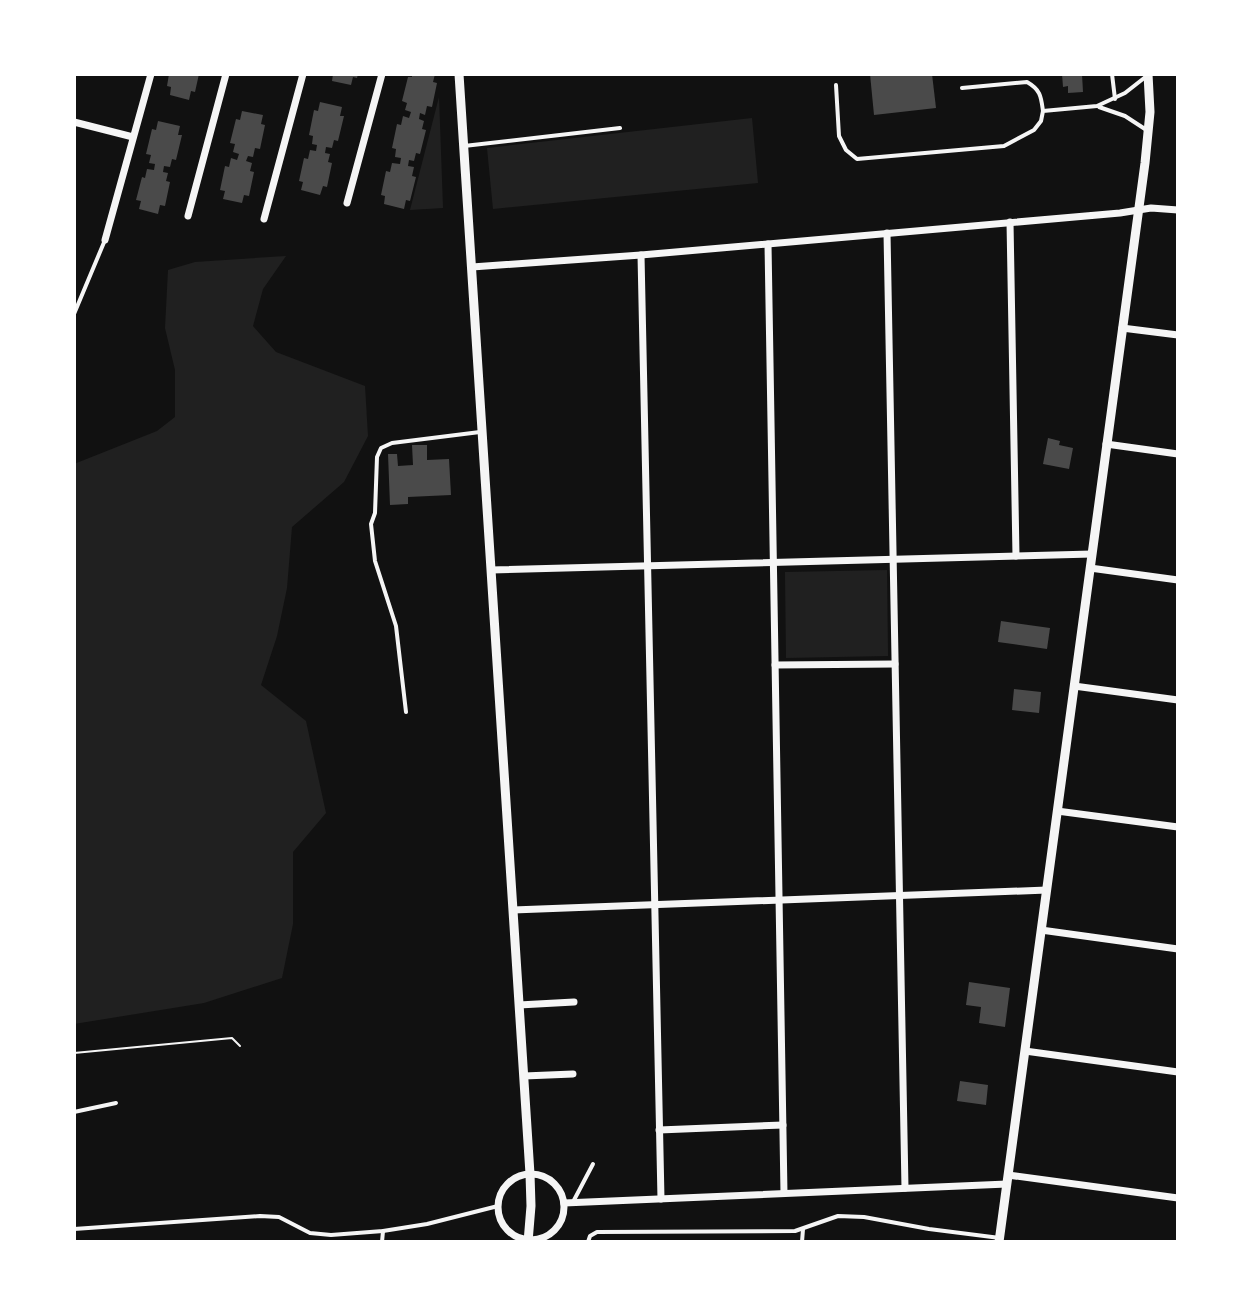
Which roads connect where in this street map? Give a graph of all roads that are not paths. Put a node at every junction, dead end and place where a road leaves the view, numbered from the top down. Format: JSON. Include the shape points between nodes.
{"nodes":[{"id":1,"x":151,"y":74,"type":"edge"},
{"id":2,"x":226,"y":74,"type":"edge"},
{"id":3,"x":303,"y":74,"type":"edge"},
{"id":4,"x":382,"y":74,"type":"edge"},
{"id":5,"x":459,"y":74,"type":"edge"},
{"id":6,"x":1112,"y":74,"type":"edge"},
{"id":7,"x":1148,"y":74,"type":"edge"},
{"id":8,"x":836,"y":85,"type":"dead end"},
{"id":9,"x":962,"y":88,"type":"dead end"},
{"id":10,"x":1115,"y":99,"type":"junction"},
{"id":11,"x":1097,"y":106,"type":"junction"},
{"id":12,"x":1043,"y":111,"type":"junction"},
{"id":13,"x":74,"y":122,"type":"edge"},
{"id":14,"x":620,"y":128,"type":"dead end"},
{"id":15,"x":1148,"y":131,"type":"junction"},
{"id":16,"x":133,"y":137,"type":"junction"},
{"id":17,"x":464,"y":146,"type":"junction"},
{"id":18,"x":347,"y":203,"type":"dead end"},
{"id":19,"x":1138,"y":210,"type":"junction"},
{"id":20,"x":1178,"y":210,"type":"edge"},
{"id":21,"x":188,"y":216,"type":"dead end"},
{"id":22,"x":264,"y":219,"type":"dead end"},
{"id":23,"x":1010,"y":222,"type":"junction"},
{"id":24,"x":887,"y":233,"type":"junction"},
{"id":25,"x":105,"y":240,"type":"joint"},
{"id":26,"x":768,"y":244,"type":"junction"},
{"id":27,"x":641,"y":255,"type":"junction"},
{"id":28,"x":472,"y":267,"type":"junction"},
{"id":29,"x":74,"y":314,"type":"edge"},
{"id":30,"x":1122,"y":328,"type":"junction"},
{"id":31,"x":1178,"y":335,"type":"edge"},
{"id":32,"x":482,"y":432,"type":"junction"},
{"id":33,"x":1106,"y":444,"type":"junction"},
{"id":34,"x":1178,"y":454,"type":"edge"},
{"id":35,"x":1092,"y":554,"type":"junction"},
{"id":36,"x":1016,"y":556,"type":"junction"},
{"id":37,"x":893,"y":559,"type":"junction"},
{"id":38,"x":773,"y":562,"type":"junction"},
{"id":39,"x":648,"y":566,"type":"junction"},
{"id":40,"x":1090,"y":568,"type":"junction"},
{"id":41,"x":491,"y":570,"type":"junction"},
{"id":42,"x":1178,"y":580,"type":"edge"},
{"id":43,"x":895,"y":664,"type":"junction"},
{"id":44,"x":775,"y":665,"type":"junction"},
{"id":45,"x":1074,"y":686,"type":"junction"},
{"id":46,"x":1178,"y":700,"type":"edge"},
{"id":47,"x":406,"y":712,"type":"dead end"},
{"id":48,"x":1057,"y":811,"type":"junction"},
{"id":49,"x":1178,"y":827,"type":"edge"},
{"id":50,"x":1047,"y":890,"type":"junction"},
{"id":51,"x":899,"y":895,"type":"junction"},
{"id":52,"x":779,"y":900,"type":"junction"},
{"id":53,"x":654,"y":905,"type":"junction"},
{"id":54,"x":513,"y":910,"type":"junction"},
{"id":55,"x":1041,"y":930,"type":"junction"},
{"id":56,"x":1178,"y":949,"type":"edge"},
{"id":57,"x":574,"y":1002,"type":"dead end"},
{"id":58,"x":519,"y":1005,"type":"junction"},
{"id":59,"x":1025,"y":1051,"type":"junction"},
{"id":60,"x":1178,"y":1072,"type":"edge"},
{"id":61,"x":573,"y":1074,"type":"dead end"},
{"id":62,"x":524,"y":1076,"type":"junction"},
{"id":63,"x":116,"y":1103,"type":"dead end"},
{"id":64,"x":74,"y":1112,"type":"edge"},
{"id":65,"x":783,"y":1125,"type":"junction"},
{"id":66,"x":659,"y":1130,"type":"junction"},
{"id":67,"x":593,"y":1164,"type":"dead end"},
{"id":68,"x":530,"y":1174,"type":"junction"},
{"id":69,"x":1008,"y":1179,"type":"junction"},
{"id":70,"x":905,"y":1188,"type":"junction"},
{"id":71,"x":784,"y":1193,"type":"junction"},
{"id":72,"x":1178,"y":1198,"type":"edge"},
{"id":73,"x":661,"y":1199,"type":"junction"},
{"id":74,"x":568,"y":1203,"type":"junction"},
{"id":75,"x":498,"y":1206,"type":"junction"},
{"id":76,"x":74,"y":1229,"type":"edge"},
{"id":77,"x":803,"y":1229,"type":"junction"},
{"id":78,"x":383,"y":1231,"type":"junction"},
{"id":79,"x":1000,"y":1240,"type":"edge"},
{"id":80,"x":528,"y":1241,"type":"edge"},
{"id":81,"x":382,"y":1242,"type":"edge"},
{"id":82,"x":588,"y":1242,"type":"edge"},
{"id":83,"x":802,"y":1242,"type":"edge"}],
"edges":[{"from":1,"to":16,"type":"street"},
{"from":2,"to":21,"type":"street"},
{"from":3,"to":22,"type":"street"},
{"from":4,"to":18,"type":"street"},
{"from":5,"to":17,"type":"street"},
{"from":6,"to":10,"type":"lane"},
{"from":7,"to":10,"type":"lane"},
{"from":7,"to":15,"type":"street"},
{"from":8,"to":12,"type":"lane","via":[[839,136],[857,159],[1004,146],[1034,130]]},
{"from":9,"to":12,"type":"lane","via":[[1027,82],[1036,87]]},
{"from":10,"to":11,"type":"lane"},
{"from":11,"to":12,"type":"lane"},
{"from":11,"to":15,"type":"lane"},
{"from":13,"to":16,"type":"street"},
{"from":14,"to":17,"type":"lane"},
{"from":15,"to":19,"type":"street"},
{"from":16,"to":25,"type":"street"},
{"from":17,"to":28,"type":"street"},
{"from":19,"to":20,"type":"street"},
{"from":19,"to":23,"type":"street"},
{"from":19,"to":30,"type":"street"},
{"from":23,"to":24,"type":"street"},
{"from":23,"to":36,"type":"street"},
{"from":24,"to":26,"type":"street"},
{"from":24,"to":37,"type":"street"},
{"from":25,"to":29,"type":"lane"},
{"from":26,"to":27,"type":"street"},
{"from":26,"to":38,"type":"street"},
{"from":27,"to":28,"type":"street"},
{"from":27,"to":39,"type":"street"},
{"from":28,"to":32,"type":"street"},
{"from":30,"to":31,"type":"street"},
{"from":30,"to":33,"type":"street"},
{"from":32,"to":41,"type":"street"},
{"from":32,"to":47,"type":"lane","via":[[392,443],[377,457],[371,524],[375,561],[396,626]]},
{"from":33,"to":34,"type":"street"},
{"from":33,"to":35,"type":"street"},
{"from":35,"to":36,"type":"street"},
{"from":35,"to":40,"type":"street"},
{"from":36,"to":37,"type":"street"},
{"from":37,"to":38,"type":"street"},
{"from":37,"to":43,"type":"street"},
{"from":38,"to":39,"type":"street"},
{"from":38,"to":44,"type":"street"},
{"from":39,"to":41,"type":"street"},
{"from":39,"to":53,"type":"street"},
{"from":40,"to":42,"type":"street"},
{"from":40,"to":45,"type":"street"},
{"from":41,"to":54,"type":"street"},
{"from":43,"to":44,"type":"street"},
{"from":43,"to":51,"type":"street"},
{"from":44,"to":52,"type":"street"},
{"from":45,"to":46,"type":"street"},
{"from":45,"to":48,"type":"street"},
{"from":48,"to":49,"type":"street"},
{"from":48,"to":50,"type":"street"},
{"from":50,"to":51,"type":"street"},
{"from":50,"to":55,"type":"street"},
{"from":51,"to":52,"type":"street"},
{"from":51,"to":70,"type":"street"},
{"from":52,"to":53,"type":"street"},
{"from":52,"to":65,"type":"street"},
{"from":53,"to":54,"type":"street"},
{"from":53,"to":66,"type":"street"},
{"from":54,"to":58,"type":"street"},
{"from":55,"to":56,"type":"street"},
{"from":55,"to":59,"type":"street"},
{"from":57,"to":58,"type":"street"},
{"from":58,"to":62,"type":"street"},
{"from":59,"to":60,"type":"street"},
{"from":59,"to":69,"type":"street"},
{"from":61,"to":62,"type":"street"},
{"from":62,"to":68,"type":"street"},
{"from":63,"to":64,"type":"lane"},
{"from":65,"to":66,"type":"street"},
{"from":65,"to":71,"type":"street"},
{"from":66,"to":73,"type":"street"},
{"from":67,"to":74,"type":"lane"},
{"from":68,"to":74,"type":"street","via":[[550,1180]]},
{"from":68,"to":75,"type":"street","via":[[510,1181]]},
{"from":68,"to":80,"type":"street"},
{"from":69,"to":70,"type":"street"},
{"from":69,"to":72,"type":"street"},
{"from":69,"to":79,"type":"street"},
{"from":70,"to":71,"type":"street"},
{"from":71,"to":73,"type":"street"},
{"from":73,"to":74,"type":"street"},
{"from":74,"to":80,"type":"street","via":[[555,1230]]},
{"from":75,"to":78,"type":"lane"},
{"from":75,"to":80,"type":"street","via":[[504,1227]]},
{"from":76,"to":78,"type":"lane","via":[[260,1216],[279,1217],[310,1233]]},
{"from":77,"to":79,"type":"lane","via":[[838,1216],[864,1217]]},
{"from":77,"to":82,"type":"lane","via":[[597,1232]]},
{"from":77,"to":83,"type":"lane"},
{"from":78,"to":81,"type":"lane"}]}
